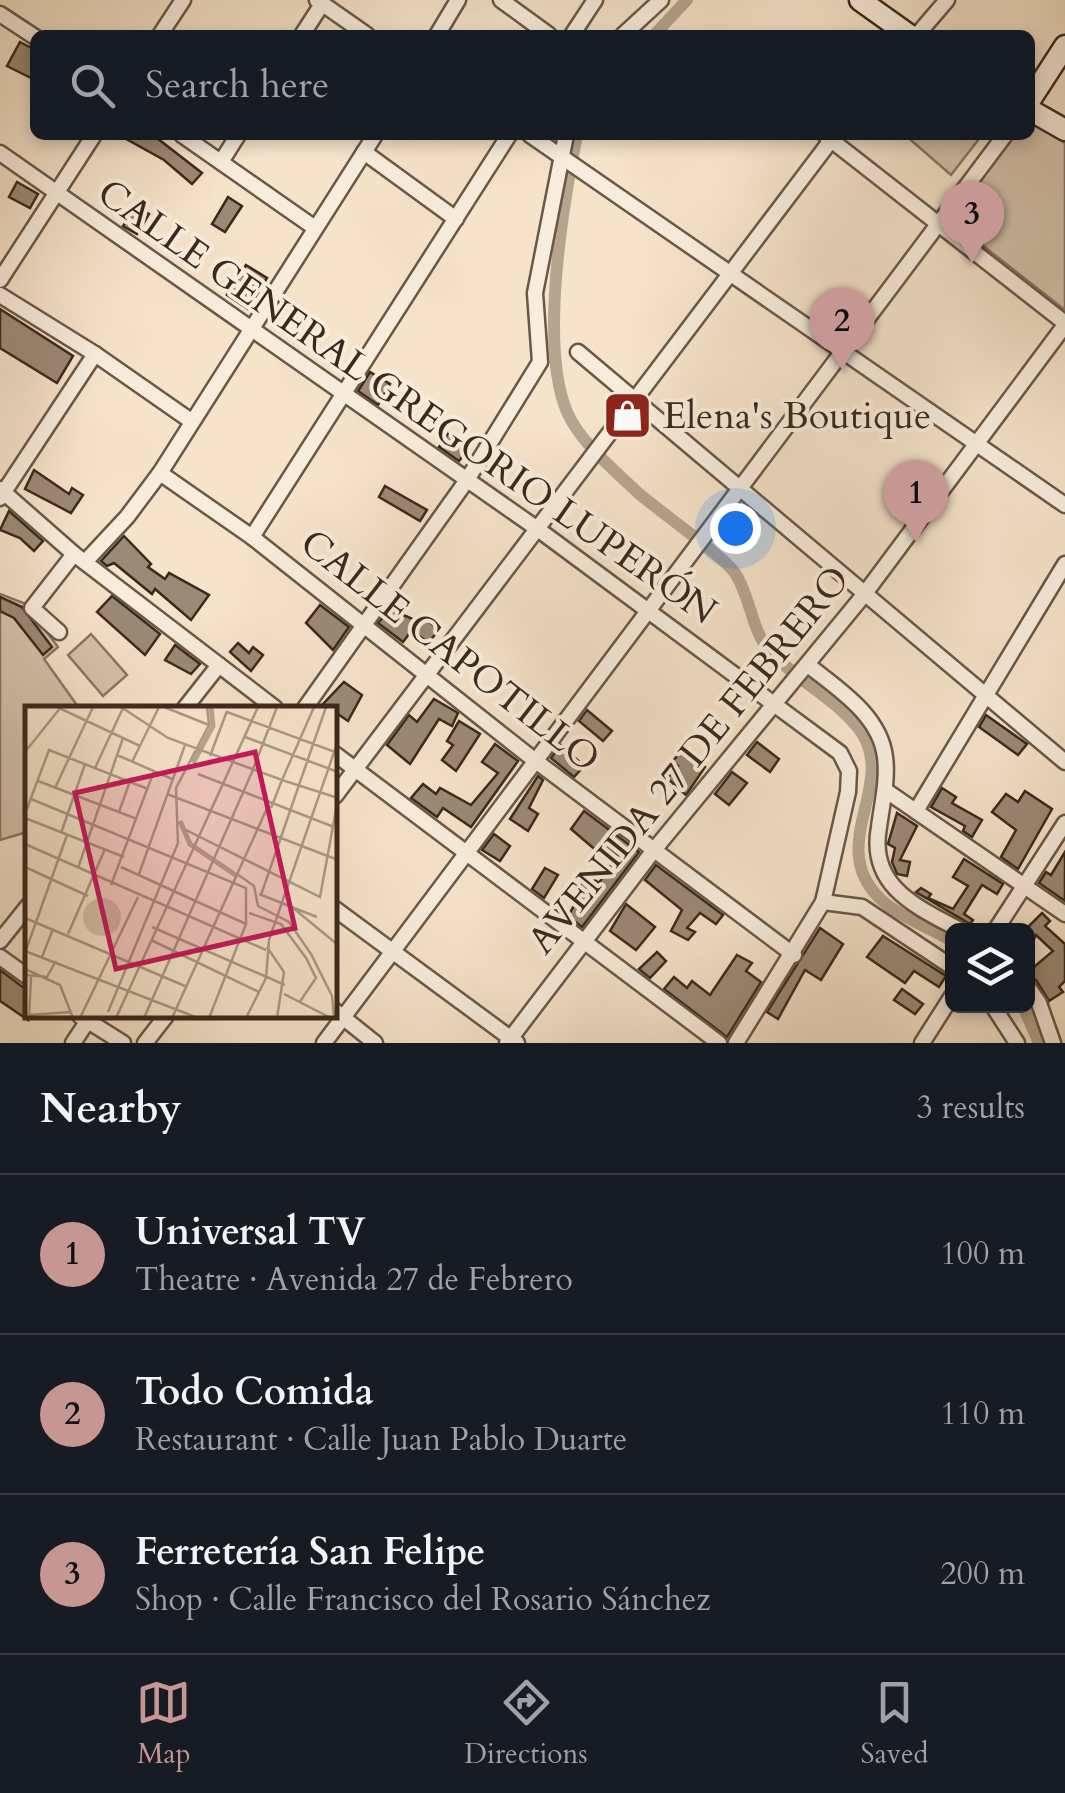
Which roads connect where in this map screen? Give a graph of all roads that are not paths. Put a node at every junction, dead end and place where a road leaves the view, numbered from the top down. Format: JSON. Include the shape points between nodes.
{"nodes":[{"id":1,"x":183,"y":0,"type":"edge"},
{"id":2,"x":458,"y":0,"type":"edge"},
{"id":3,"x":501,"y":0,"type":"edge"},
{"id":4,"x":595,"y":0,"type":"edge"},
{"id":5,"x":660,"y":0,"type":"edge"},
{"id":6,"x":860,"y":0,"type":"edge"},
{"id":7,"x":946,"y":0,"type":"edge"},
{"id":8,"x":320,"y":2,"type":"edge"},
{"id":9,"x":0,"y":14,"type":"edge"},
{"id":10,"x":163,"y":30,"type":"edge"},
{"id":11,"x":305,"y":30,"type":"edge"},
{"id":12,"x":360,"y":30,"type":"edge"},
{"id":13,"x":440,"y":30,"type":"edge"},
{"id":14,"x":542,"y":30,"type":"edge"},
{"id":15,"x":575,"y":30,"type":"edge"},
{"id":16,"x":629,"y":30,"type":"edge"},
{"id":17,"x":902,"y":30,"type":"edge"},
{"id":18,"x":921,"y":30,"type":"edge"},
{"id":19,"x":30,"y":34,"type":"edge"},
{"id":20,"x":1065,"y":46,"type":"edge"},
{"id":21,"x":1035,"y":92,"type":"edge"},
{"id":22,"x":1035,"y":113,"type":"edge"},
{"id":23,"x":1065,"y":130,"type":"edge"},
{"id":24,"x":91,"y":140,"type":"edge"},
{"id":25,"x":189,"y":140,"type":"edge"},
{"id":26,"x":235,"y":140,"type":"edge"},
{"id":27,"x":372,"y":140,"type":"edge"},
{"id":28,"x":506,"y":140,"type":"edge"},
{"id":29,"x":538,"y":140,"type":"edge"},
{"id":30,"x":565,"y":140,"type":"edge"},
{"id":31,"x":827,"y":140,"type":"edge"},
{"id":32,"x":835,"y":140,"type":"edge"},
{"id":33,"x":1001,"y":140,"type":"edge"},
{"id":34,"x":0,"y":152,"type":"edge"},
{"id":35,"x":364,"y":152,"type":"junction"},
{"id":36,"x":563,"y":157,"type":"junction"},
{"id":37,"x":221,"y":162,"type":"junction"},
{"id":38,"x":55,"y":192,"type":"junction"},
{"id":39,"x":456,"y":219,"type":"junction"},
{"id":40,"x":938,"y":224,"type":"junction"},
{"id":41,"x":315,"y":228,"type":"junction"},
{"id":42,"x":731,"y":274,"type":"junction"},
{"id":43,"x":0,"y":280,"type":"edge"},
{"id":44,"x":0,"y":295,"type":"edge"},
{"id":45,"x":1065,"y":324,"type":"edge"},
{"id":46,"x":253,"y":326,"type":"junction"},
{"id":47,"x":578,"y":352,"type":"dead end"},
{"id":48,"x":96,"y":354,"type":"junction"},
{"id":49,"x":842,"y":354,"type":"junction"},
{"id":50,"x":343,"y":392,"type":"junction"},
{"id":51,"x":636,"y":400,"type":"junction"},
{"id":52,"x":191,"y":421,"type":"junction"},
{"id":53,"x":974,"y":446,"type":"junction"},
{"id":54,"x":160,"y":473,"type":"junction"},
{"id":55,"x":466,"y":480,"type":"junction"},
{"id":56,"x":740,"y":486,"type":"junction"},
{"id":57,"x":1,"y":493,"type":"edge"},
{"id":58,"x":1065,"y":505,"type":"edge"},
{"id":59,"x":539,"y":530,"type":"junction"},
{"id":60,"x":252,"y":536,"type":"junction"},
{"id":61,"x":79,"y":558,"type":"junction"},
{"id":62,"x":1065,"y":564,"type":"edge"},
{"id":63,"x":863,"y":596,"type":"junction"},
{"id":64,"x":650,"y":610,"type":"junction"},
{"id":65,"x":366,"y":627,"type":"junction"},
{"id":66,"x":60,"y":632,"type":"dead end"},
{"id":67,"x":219,"y":665,"type":"junction"},
{"id":68,"x":806,"y":666,"type":"junction"},
{"id":69,"x":429,"y":677,"type":"junction"},
{"id":70,"x":986,"y":696,"type":"junction"},
{"id":71,"x":187,"y":706,"type":"edge"},
{"id":72,"x":272,"y":706,"type":"edge"},
{"id":73,"x":307,"y":706,"type":"edge"},
{"id":74,"x":775,"y":706,"type":"junction"},
{"id":75,"x":338,"y":756,"type":"edge"},
{"id":76,"x":533,"y":759,"type":"junction"},
{"id":77,"x":1065,"y":762,"type":"edge"},
{"id":78,"x":355,"y":769,"type":"junction"},
{"id":79,"x":885,"y":790,"type":"junction"},
{"id":80,"x":338,"y":792,"type":"edge"},
{"id":81,"x":916,"y":811,"type":"junction"},
{"id":82,"x":1065,"y":824,"type":"edge"},
{"id":83,"x":654,"y":850,"type":"junction"},
{"id":84,"x":464,"y":854,"type":"junction"},
{"id":85,"x":1024,"y":885,"type":"junction"},
{"id":86,"x":823,"y":902,"type":"junction"},
{"id":87,"x":25,"y":910,"type":"edge"},
{"id":88,"x":338,"y":911,"type":"edge"},
{"id":89,"x":1065,"y":914,"type":"edge"},
{"id":90,"x":949,"y":923,"type":"edge"},
{"id":91,"x":1000,"y":923,"type":"edge"},
{"id":92,"x":0,"y":941,"type":"edge"},
{"id":93,"x":584,"y":943,"type":"junction"},
{"id":94,"x":392,"y":950,"type":"junction"},
{"id":95,"x":794,"y":955,"type":"junction"},
{"id":96,"x":0,"y":957,"type":"edge"},
{"id":97,"x":945,"y":962,"type":"edge"},
{"id":98,"x":25,"y":975,"type":"edge"},
{"id":99,"x":1035,"y":997,"type":"edge"},
{"id":100,"x":945,"y":1007,"type":"edge"},
{"id":101,"x":997,"y":1013,"type":"edge"},
{"id":102,"x":339,"y":1014,"type":"edge"},
{"id":103,"x":85,"y":1018,"type":"edge"},
{"id":104,"x":87,"y":1018,"type":"edge"},
{"id":105,"x":164,"y":1018,"type":"edge"},
{"id":106,"x":337,"y":1018,"type":"edge"},
{"id":107,"x":511,"y":1041,"type":"edge"},
{"id":108,"x":72,"y":1043,"type":"edge"},
{"id":109,"x":123,"y":1043,"type":"edge"},
{"id":110,"x":145,"y":1043,"type":"edge"},
{"id":111,"x":324,"y":1043,"type":"edge"},
{"id":112,"x":375,"y":1043,"type":"edge"},
{"id":113,"x":720,"y":1043,"type":"edge"},
{"id":114,"x":736,"y":1043,"type":"edge"},
{"id":115,"x":922,"y":1043,"type":"edge"},
{"id":116,"x":1018,"y":1043,"type":"edge"},
{"id":117,"x":1053,"y":1043,"type":"edge"}],
"edges":[{"from":1,"to":10,"type":"street"},
{"from":2,"to":13,"type":"street"},
{"from":3,"to":14,"type":"street"},
{"from":4,"to":15,"type":"street"},
{"from":5,"to":16,"type":"street"},
{"from":6,"to":17,"type":"main road"},
{"from":7,"to":18,"type":"street"},
{"from":8,"to":11,"type":"street"},
{"from":8,"to":12,"type":"street"},
{"from":9,"to":19,"type":"street"},
{"from":20,"to":21,"type":"main road"},
{"from":22,"to":23,"type":"main road"},
{"from":24,"to":38,"type":"street"},
{"from":25,"to":37,"type":"street"},
{"from":26,"to":37,"type":"street"},
{"from":27,"to":35,"type":"street"},
{"from":28,"to":39,"type":"street"},
{"from":29,"to":36,"type":"street"},
{"from":30,"to":36,"type":"street"},
{"from":31,"to":42,"type":"street"},
{"from":32,"to":40,"type":"street"},
{"from":33,"to":40,"type":"street"},
{"from":34,"to":38,"type":"street","name":"CALLE GENERAL GREGORIO LUPERÓN"},
{"from":35,"to":39,"type":"street"},
{"from":35,"to":41,"type":"street"},
{"from":36,"to":42,"type":"street"},
{"from":36,"to":55,"type":"street","via":[[535,292],[540,362]]},
{"from":37,"to":41,"type":"street"},
{"from":38,"to":43,"type":"street"},
{"from":38,"to":46,"type":"street","name":"CALLE GENERAL GREGORIO LUPERÓN"},
{"from":39,"to":50,"type":"street"},
{"from":40,"to":45,"type":"street"},
{"from":40,"to":49,"type":"street"},
{"from":41,"to":46,"type":"street"},
{"from":42,"to":49,"type":"street"},
{"from":42,"to":51,"type":"street"},
{"from":44,"to":48,"type":"street"},
{"from":45,"to":53,"type":"street","name":"AVENIDA 27 DE FEBRERO"},
{"from":46,"to":50,"type":"street","name":"CALLE GENERAL GREGORIO LUPERÓN"},
{"from":46,"to":52,"type":"street"},
{"from":47,"to":51,"type":"street"},
{"from":48,"to":52,"type":"street"},
{"from":48,"to":57,"type":"street"},
{"from":49,"to":53,"type":"street"},
{"from":49,"to":56,"type":"street"},
{"from":50,"to":55,"type":"street","name":"CALLE GENERAL GREGORIO LUPERÓN"},
{"from":50,"to":60,"type":"street"},
{"from":51,"to":56,"type":"street"},
{"from":51,"to":59,"type":"street"},
{"from":52,"to":54,"type":"street"},
{"from":53,"to":58,"type":"street"},
{"from":53,"to":63,"type":"street","name":"AVENIDA 27 DE FEBRERO"},
{"from":54,"to":60,"type":"street","name":"CALLE CAPOTILLO"},
{"from":54,"to":61,"type":"street"},
{"from":55,"to":59,"type":"street","name":"CALLE GENERAL GREGORIO LUPERÓN"},
{"from":55,"to":65,"type":"street"},
{"from":56,"to":63,"type":"street"},
{"from":56,"to":64,"type":"street"},
{"from":57,"to":61,"type":"street"},
{"from":59,"to":64,"type":"street","name":"CALLE GENERAL GREGORIO LUPERÓN"},
{"from":59,"to":69,"type":"street"},
{"from":60,"to":65,"type":"street","name":"CALLE CAPOTILLO"},
{"from":61,"to":66,"type":"street","via":[[32,608]]},
{"from":61,"to":67,"type":"street"},
{"from":62,"to":70,"type":"street"},
{"from":63,"to":68,"type":"street","name":"AVENIDA 27 DE FEBRERO"},
{"from":63,"to":70,"type":"street"},
{"from":64,"to":74,"type":"street","name":"CALLE GENERAL GREGORIO LUPERÓN"},
{"from":64,"to":76,"type":"street"},
{"from":65,"to":69,"type":"street","name":"CALLE CAPOTILLO"},
{"from":65,"to":73,"type":"street"},
{"from":67,"to":71,"type":"street"},
{"from":67,"to":72,"type":"street"},
{"from":68,"to":74,"type":"street","name":"AVENIDA 27 DE FEBRERO"},
{"from":68,"to":79,"type":"street","via":[[856,703],[874,727],[886,755]]},
{"from":69,"to":76,"type":"street","name":"CALLE CAPOTILLO"},
{"from":69,"to":78,"type":"street"},
{"from":70,"to":77,"type":"street"},
{"from":70,"to":81,"type":"street"},
{"from":74,"to":83,"type":"street","name":"AVENIDA 27 DE FEBRERO"},
{"from":74,"to":86,"type":"street","name":"CALLE GENERAL GREGORIO LUPERÓN","via":[[840,753],[848,771]]},
{"from":75,"to":78,"type":"street"},
{"from":76,"to":83,"type":"street","name":"CALLE CAPOTILLO"},
{"from":76,"to":84,"type":"street"},
{"from":78,"to":80,"type":"street"},
{"from":78,"to":84,"type":"street"},
{"from":79,"to":81,"type":"street"},
{"from":79,"to":90,"type":"street","via":[[876,845],[882,872],[892,889]]},
{"from":81,"to":85,"type":"street"},
{"from":82,"to":85,"type":"street"},
{"from":83,"to":93,"type":"street","name":"AVENIDA 27 DE FEBRERO"},
{"from":83,"to":95,"type":"street","name":"CALLE CAPOTILLO"},
{"from":84,"to":93,"type":"street"},
{"from":84,"to":94,"type":"street"},
{"from":85,"to":89,"type":"street"},
{"from":85,"to":91,"type":"street"},
{"from":86,"to":95,"type":"street","name":"CALLE GENERAL GREGORIO LUPERÓN"},
{"from":86,"to":97,"type":"street","via":[[862,908]]},
{"from":87,"to":92,"type":"street"},
{"from":88,"to":94,"type":"street"},
{"from":93,"to":107,"type":"street","name":"AVENIDA 27 DE FEBRERO"},
{"from":93,"to":113,"type":"street"},
{"from":94,"to":102,"type":"street"},
{"from":94,"to":107,"type":"street"},
{"from":95,"to":114,"type":"street","name":"CALLE GENERAL GREGORIO LUPERÓN"},
{"from":96,"to":98,"type":"street"},
{"from":99,"to":117,"type":"street"},
{"from":100,"to":115,"type":"street"},
{"from":101,"to":116,"type":"street"},
{"from":102,"to":112,"type":"street"},
{"from":103,"to":108,"type":"street"},
{"from":104,"to":109,"type":"street"},
{"from":105,"to":110,"type":"street"},
{"from":106,"to":111,"type":"street"}]}
